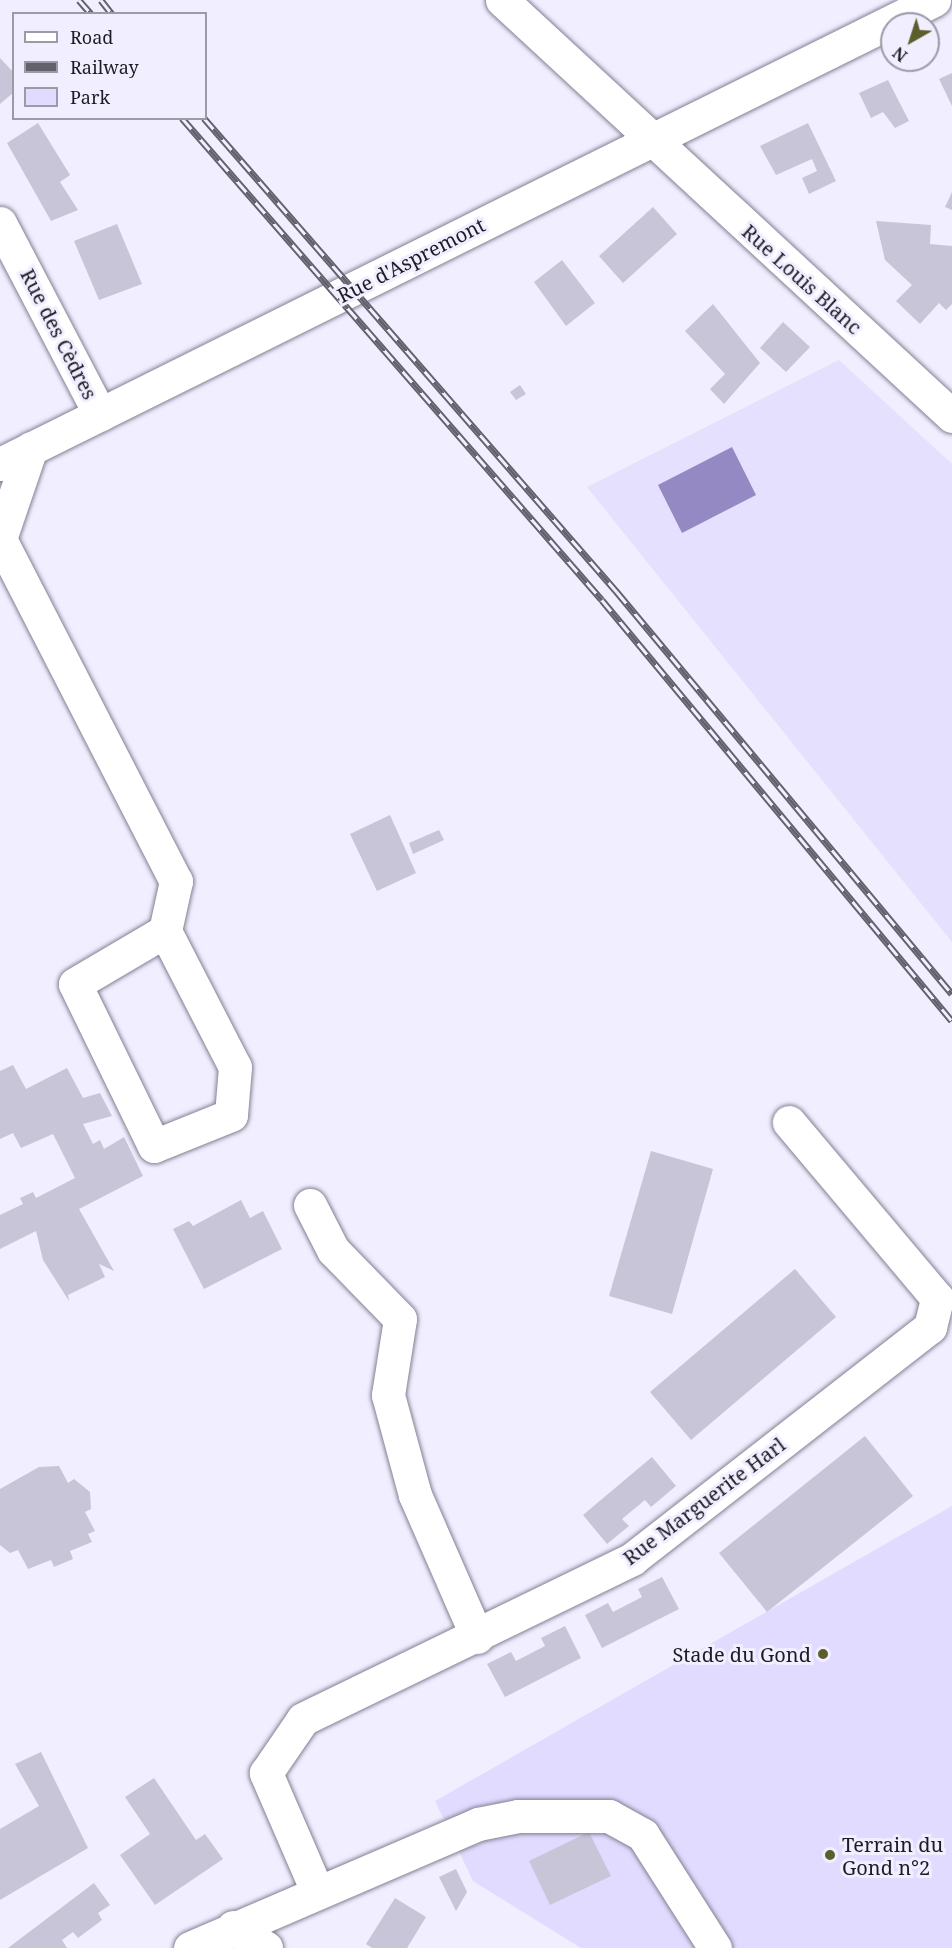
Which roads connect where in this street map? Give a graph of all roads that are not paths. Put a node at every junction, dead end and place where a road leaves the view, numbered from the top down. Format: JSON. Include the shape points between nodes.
{"nodes":[{"id":1,"x":502,"y":0,"type":"edge"},
{"id":2,"x":934,"y":0,"type":"edge"},
{"id":3,"x":653,"y":142,"type":"junction"},
{"id":4,"x":3,"y":232,"type":"edge"},
{"id":5,"x":100,"y":414,"type":"junction"},
{"id":6,"x":952,"y":416,"type":"edge"},
{"id":7,"x":31,"y":448,"type":"junction"},
{"id":8,"x":0,"y":464,"type":"edge"},
{"id":9,"x":0,"y":539,"type":"edge"},
{"id":10,"x":165,"y":931,"type":"junction"},
{"id":11,"x":789,"y":1122,"type":"dead end"},
{"id":12,"x":310,"y":1205,"type":"dead end"},
{"id":13,"x":477,"y":1637,"type":"junction"},
{"id":14,"x":317,"y":1891,"type":"junction"},
{"id":15,"x":233,"y":1927,"type":"junction"},
{"id":16,"x":190,"y":1948,"type":"edge"},
{"id":17,"x":266,"y":1948,"type":"edge"},
{"id":18,"x":716,"y":1948,"type":"edge"}],
"edges":[{"from":1,"to":3,"type":"street","name":"Rue Louis Blanc"},
{"from":2,"to":3,"type":"street","name":"Rue d'Aspremont"},
{"from":3,"to":5,"type":"street","name":"Rue d'Aspremont"},
{"from":3,"to":6,"type":"street","name":"Rue Louis Blanc"},
{"from":4,"to":5,"type":"street","name":"Rue des Cèdres"},
{"from":5,"to":7,"type":"street","name":"Rue d'Aspremont"},
{"from":7,"to":8,"type":"street","name":"Rue d'Aspremont"},
{"from":7,"to":9,"type":"street"},
{"from":9,"to":10,"type":"street","via":[[176,881]]},
{"from":10,"to":10,"type":"street","via":[[75,984],[154,1146],[231,1115],[235,1067]]},
{"from":11,"to":13,"type":"street","name":"Rue Marguerite Harl","via":[[937,1298],[930,1327],[632,1559]]},
{"from":12,"to":13,"type":"street","via":[[333,1250],[400,1320],[388,1395],[415,1496]]},
{"from":13,"to":14,"type":"street","name":"Rue Marguerite Harl","via":[[303,1719],[266,1773]]},
{"from":14,"to":15,"type":"street"},
{"from":14,"to":18,"type":"street","via":[[451,1834],[518,1816],[609,1816],[643,1835]]},
{"from":15,"to":16,"type":"street"},
{"from":15,"to":17,"type":"street"}]}
